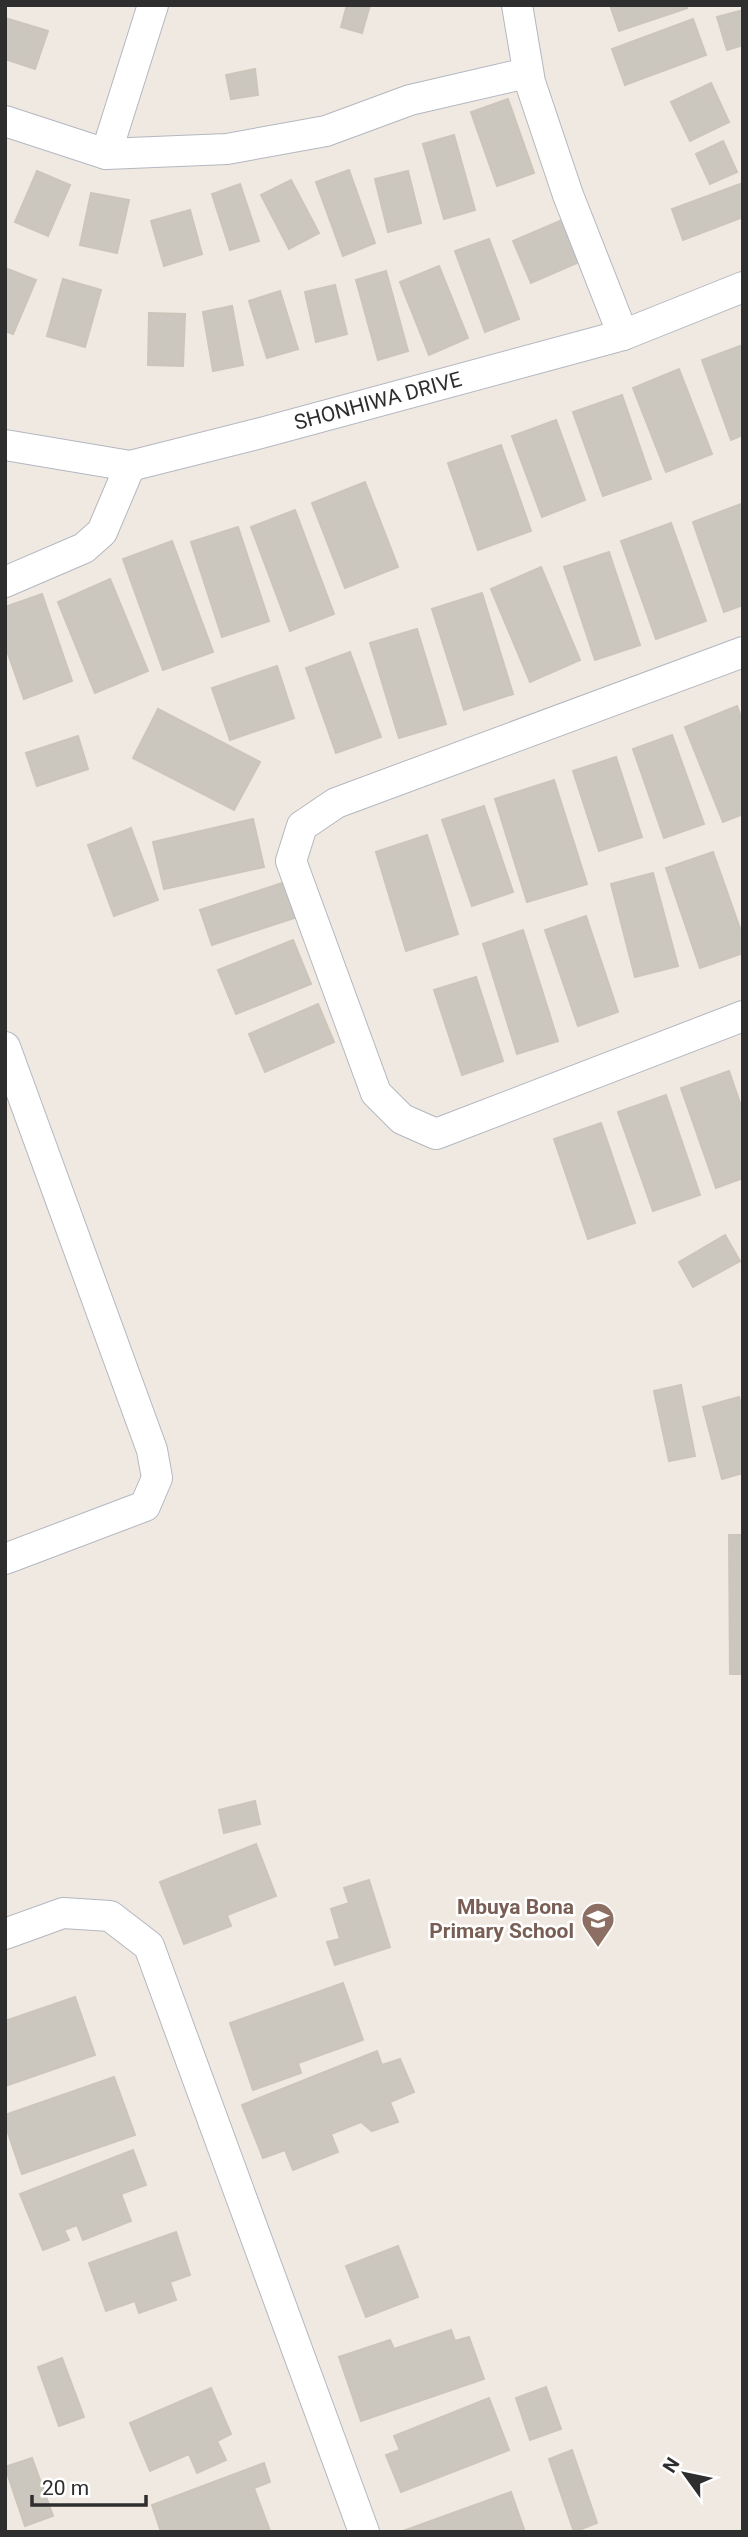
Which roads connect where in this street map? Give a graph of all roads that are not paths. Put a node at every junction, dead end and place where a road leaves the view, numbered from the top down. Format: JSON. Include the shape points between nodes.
{"nodes":[{"id":1,"x":153,"y":5,"type":"edge"},
{"id":2,"x":517,"y":5,"type":"edge"},
{"id":3,"x":527,"y":73,"type":"junction"},
{"id":4,"x":5,"y":121,"type":"edge"},
{"id":5,"x":106,"y":153,"type":"junction"},
{"id":6,"x":743,"y":287,"type":"edge"},
{"id":7,"x":622,"y":335,"type":"junction"},
{"id":8,"x":5,"y":445,"type":"edge"},
{"id":9,"x":130,"y":466,"type":"junction"},
{"id":10,"x":5,"y":582,"type":"edge"},
{"id":11,"x":743,"y":652,"type":"edge"},
{"id":12,"x":743,"y":1016,"type":"edge"},
{"id":13,"x":5,"y":1047,"type":"edge"},
{"id":14,"x":5,"y":1559,"type":"edge"},
{"id":15,"x":5,"y":1934,"type":"edge"},
{"id":16,"x":364,"y":2532,"type":"edge"}],
"edges":[{"from":1,"to":5,"type":"street"},
{"from":2,"to":3,"type":"street"},
{"from":3,"to":5,"type":"street","via":[[410,100],[326,131],[227,149]]},
{"from":3,"to":7,"type":"street"},
{"from":4,"to":5,"type":"street"},
{"from":6,"to":7,"type":"street","name":"SHONHIWA DRIVE"},
{"from":7,"to":9,"type":"street","name":"SHONHIWA DRIVE"},
{"from":8,"to":9,"type":"street","name":"SHONHIWA DRIVE"},
{"from":9,"to":10,"type":"street","via":[[102,532],[84,548]]},
{"from":11,"to":12,"type":"street","via":[[336,803],[302,826],[291,861],[376,1093],[401,1119],[436,1134]]},
{"from":13,"to":14,"type":"street","via":[[152,1450],[157,1478],[145,1506]]},
{"from":15,"to":16,"type":"street","via":[[63,1913],[110,1916],[149,1946]]}]}
